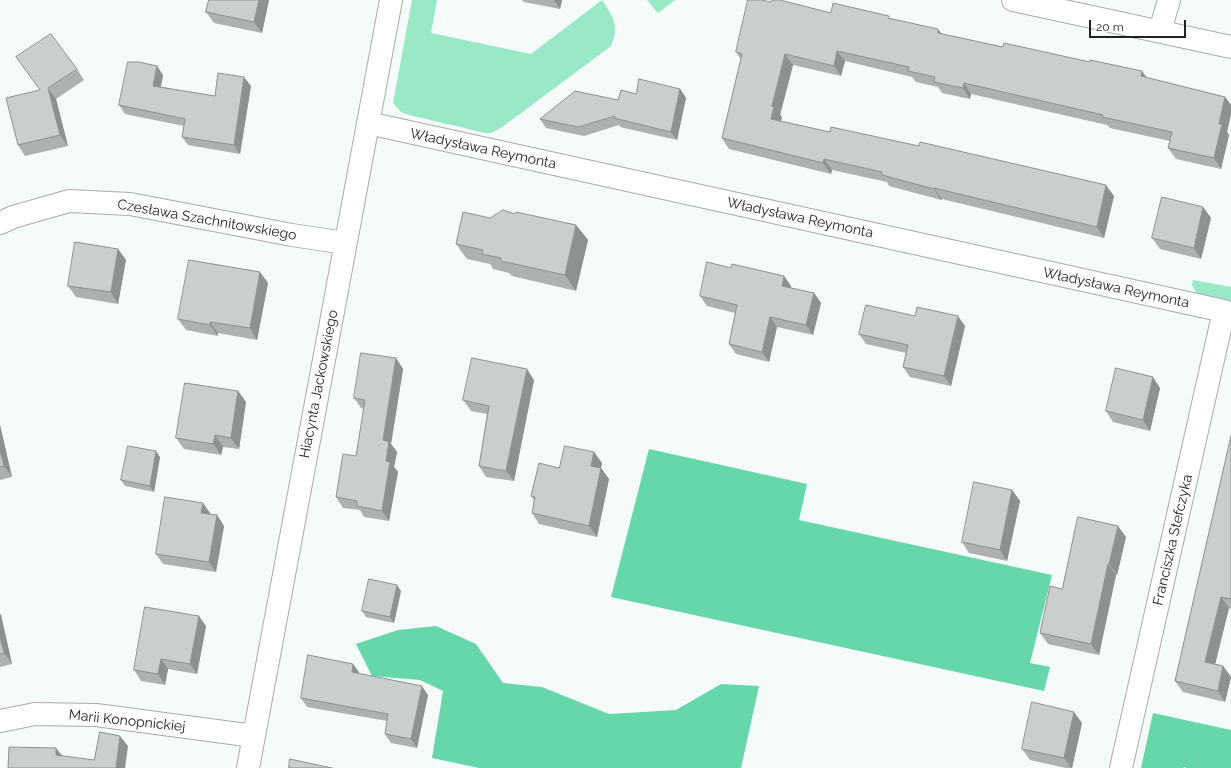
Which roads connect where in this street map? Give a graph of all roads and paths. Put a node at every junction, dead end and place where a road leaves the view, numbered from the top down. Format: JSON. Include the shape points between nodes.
{"nodes":[{"id":1,"x":391,"y":0,"type":"edge"},
{"id":2,"x":1013,"y":0,"type":"edge"},
{"id":3,"x":1169,"y":0,"type":"edge"},
{"id":4,"x":1160,"y":31,"type":"junction"},
{"id":5,"x":1231,"y":47,"type":"edge"},
{"id":6,"x":368,"y":123,"type":"junction"},
{"id":7,"x":0,"y":224,"type":"edge"},
{"id":8,"x":345,"y":243,"type":"junction"},
{"id":9,"x":1228,"y":313,"type":"edge"},
{"id":10,"x":0,"y":721,"type":"edge"},
{"id":11,"x":254,"y":736,"type":"junction"},
{"id":12,"x":248,"y":768,"type":"edge"},
{"id":13,"x":1121,"y":768,"type":"edge"}],
"edges":[{"from":1,"to":6,"type":"street","name":"Hiacynta Jackowskiego"},
{"from":2,"to":4,"type":"street"},
{"from":3,"to":4,"type":"street"},
{"from":4,"to":5,"type":"street"},
{"from":6,"to":8,"type":"street","name":"Hiacynta Jackowskiego"},
{"from":6,"to":9,"type":"street","name":"Władysława Reymonta"},
{"from":7,"to":8,"type":"street","name":"Czesława Szachnitowskiego","via":[[13,217],[69,201],[130,204]]},
{"from":8,"to":11,"type":"street","name":"Hiacynta Jackowskiego"},
{"from":9,"to":13,"type":"street","name":"Franciszka Stefczyka"},
{"from":10,"to":11,"type":"street","name":"Marii Konopnickiej","via":[[35,714],[96,715]]},
{"from":11,"to":12,"type":"street","name":"Hiacynta Jackowskiego"}]}
